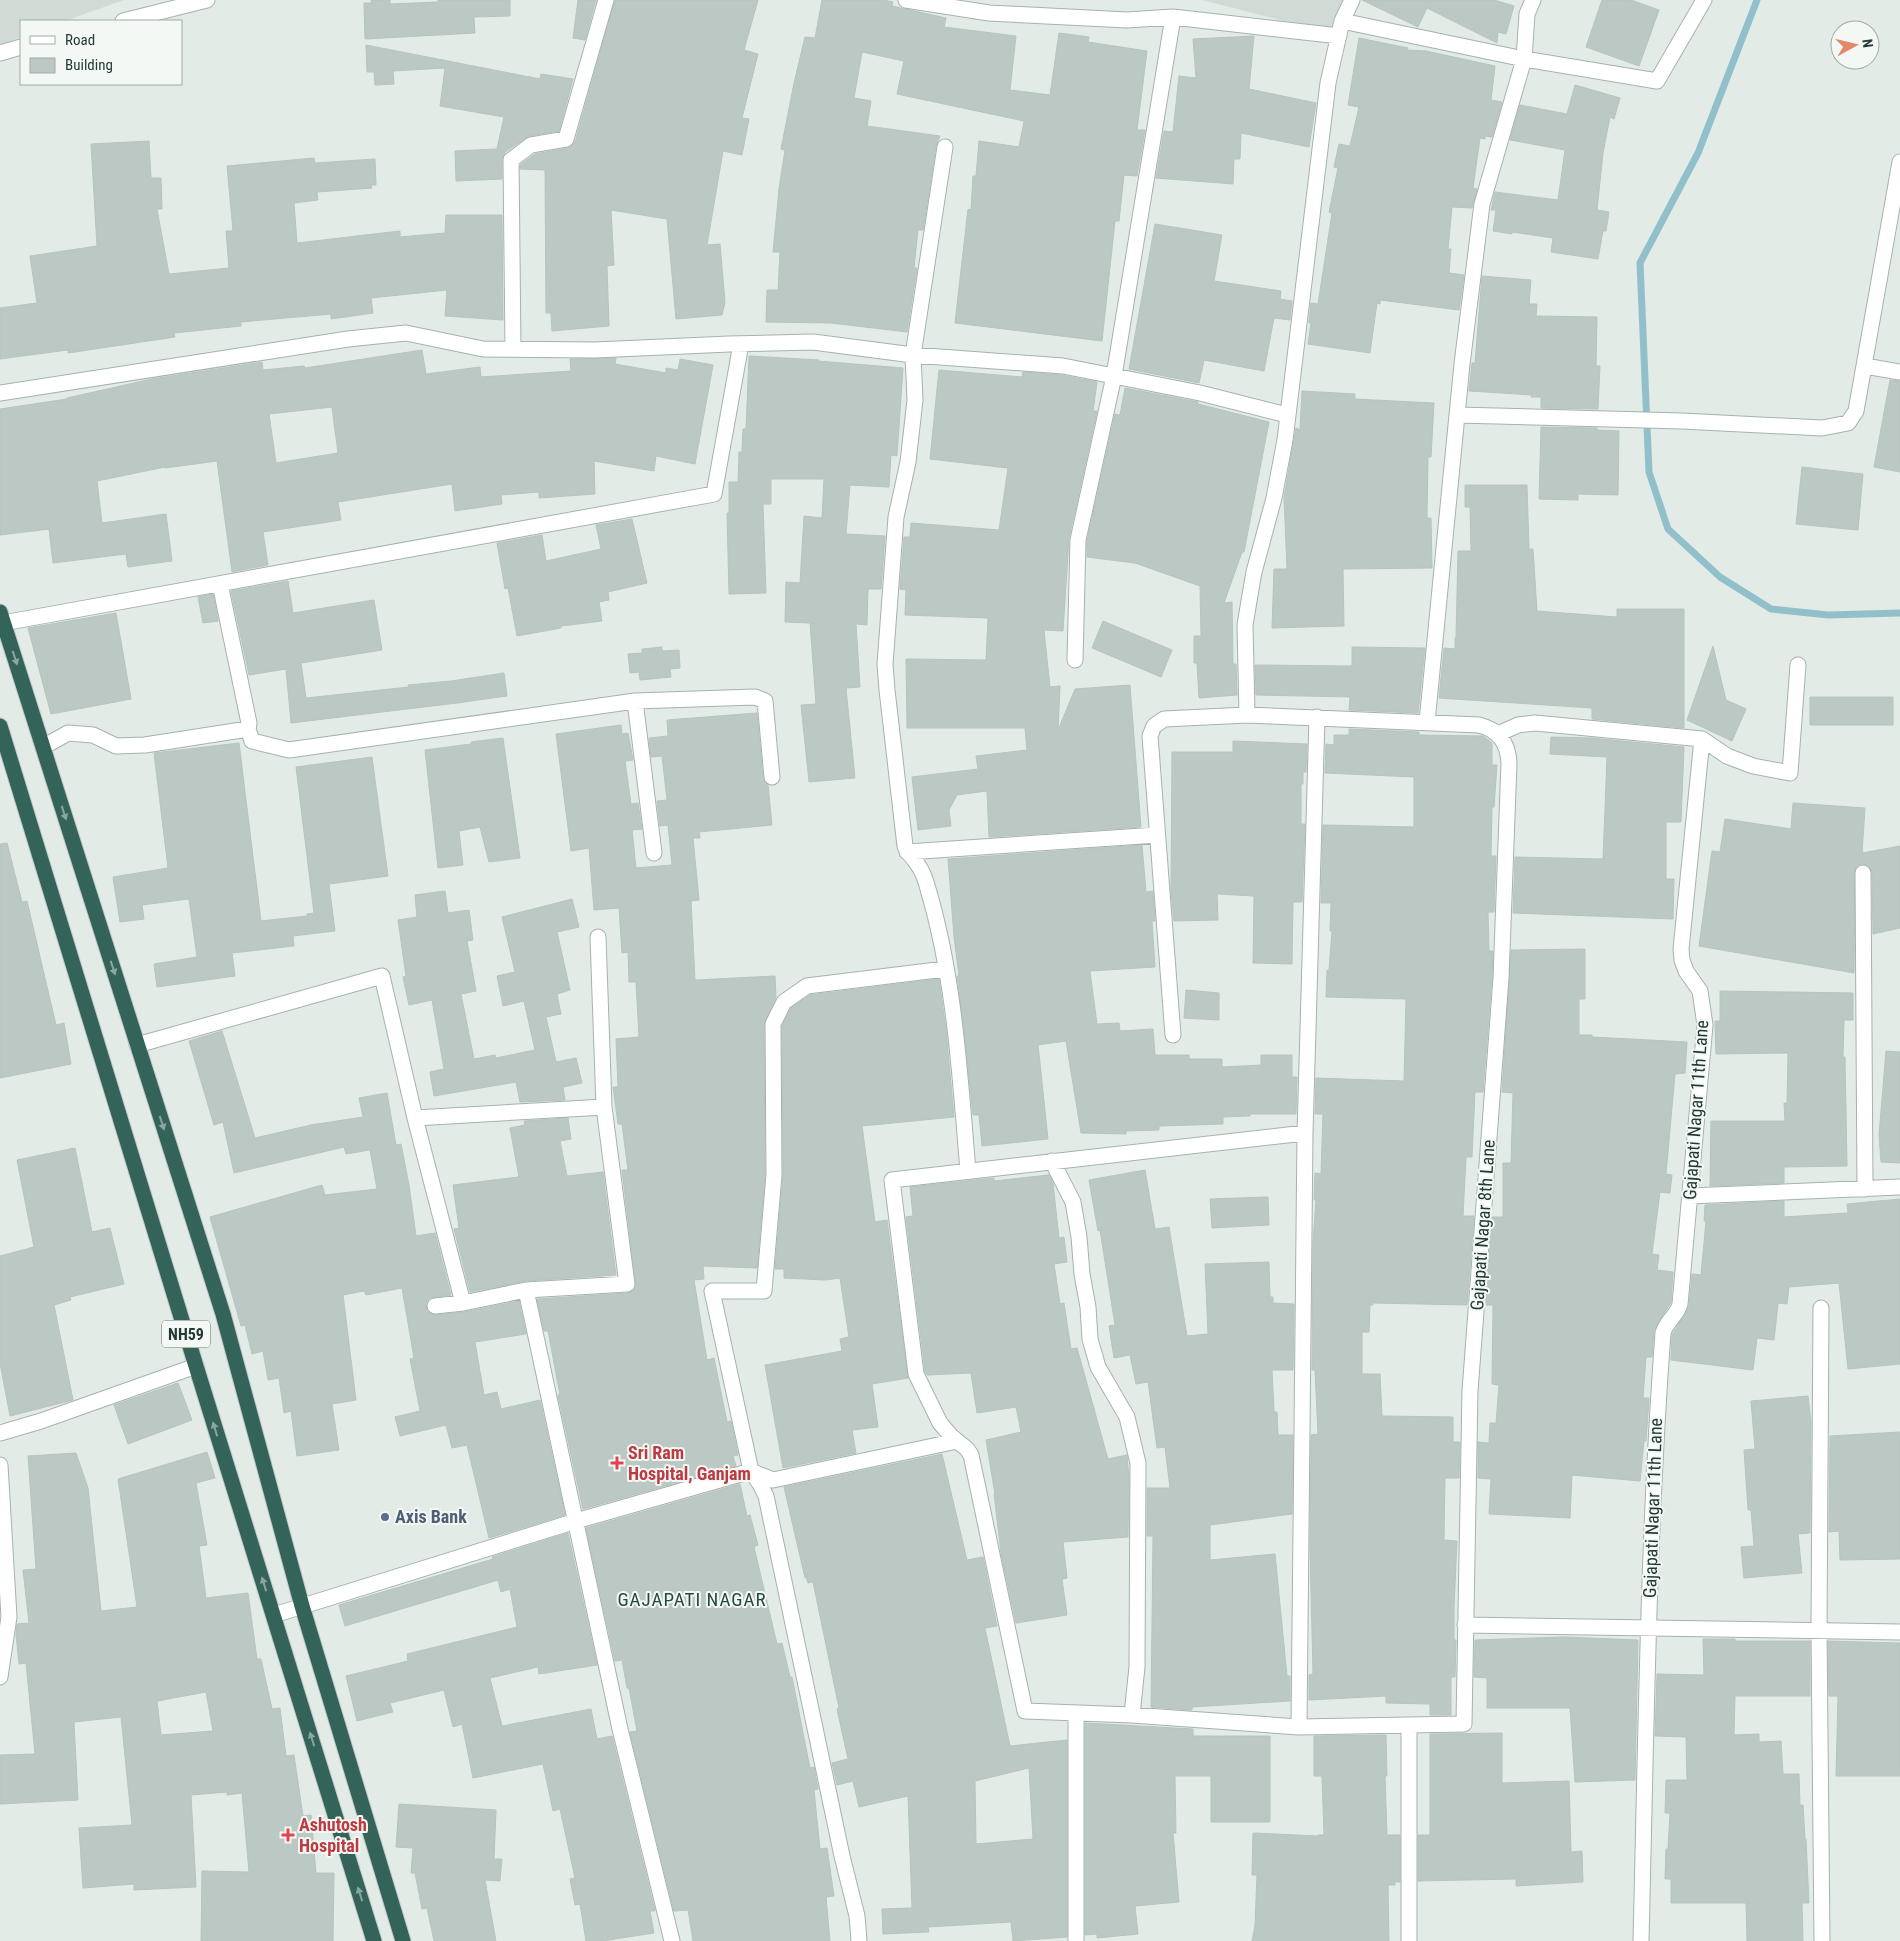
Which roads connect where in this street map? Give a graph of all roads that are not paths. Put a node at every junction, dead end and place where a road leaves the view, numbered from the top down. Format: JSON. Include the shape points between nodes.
{"nodes":[{"id":1,"x":207,"y":0,"type":"edge"},
{"id":2,"x":606,"y":0,"type":"edge"},
{"id":3,"x":906,"y":0,"type":"edge"},
{"id":4,"x":1352,"y":0,"type":"edge"},
{"id":5,"x":1533,"y":0,"type":"edge"},
{"id":6,"x":1704,"y":0,"type":"edge"},
{"id":7,"x":1173,"y":17,"type":"junction"},
{"id":8,"x":127,"y":20,"type":"edge"},
{"id":9,"x":1341,"y":28,"type":"junction"},
{"id":10,"x":20,"y":47,"type":"edge"},
{"id":11,"x":0,"y":52,"type":"edge"},
{"id":12,"x":1524,"y":59,"type":"junction"},
{"id":13,"x":945,"y":147,"type":"dead end"},
{"id":14,"x":1900,"y":162,"type":"edge"},
{"id":15,"x":741,"y":344,"type":"junction"},
{"id":16,"x":513,"y":349,"type":"junction"},
{"id":17,"x":913,"y":355,"type":"junction"},
{"id":18,"x":1864,"y":366,"type":"junction"},
{"id":19,"x":1900,"y":372,"type":"edge"},
{"id":20,"x":1114,"y":376,"type":"junction"},
{"id":21,"x":0,"y":392,"type":"edge"},
{"id":22,"x":1287,"y":415,"type":"junction"},
{"id":23,"x":1458,"y":415,"type":"junction"},
{"id":24,"x":220,"y":584,"type":"junction"},
{"id":25,"x":2,"y":617,"type":"edge"},
{"id":26,"x":1075,"y":660,"type":"dead end"},
{"id":27,"x":1798,"y":665,"type":"dead end"},
{"id":28,"x":635,"y":701,"type":"junction"},
{"id":29,"x":1247,"y":715,"type":"junction"},
{"id":30,"x":1317,"y":718,"type":"junction"},
{"id":31,"x":1427,"y":722,"type":"junction"},
{"id":32,"x":0,"y":726,"type":"edge"},
{"id":33,"x":248,"y":730,"type":"junction"},
{"id":34,"x":1497,"y":733,"type":"junction"},
{"id":35,"x":1702,"y":739,"type":"junction"},
{"id":36,"x":43,"y":747,"type":"junction"},
{"id":37,"x":772,"y":777,"type":"dead end"},
{"id":38,"x":1158,"y":835,"type":"junction"},
{"id":39,"x":907,"y":852,"type":"junction"},
{"id":40,"x":654,"y":853,"type":"dead end"},
{"id":41,"x":1863,"y":873,"type":"dead end"},
{"id":42,"x":598,"y":937,"type":"dead end"},
{"id":43,"x":945,"y":969,"type":"junction"},
{"id":44,"x":1173,"y":1035,"type":"dead end"},
{"id":45,"x":137,"y":1044,"type":"junction"},
{"id":46,"x":604,"y":1107,"type":"junction"},
{"id":47,"x":415,"y":1118,"type":"junction"},
{"id":48,"x":1305,"y":1133,"type":"junction"},
{"id":49,"x":1052,"y":1162,"type":"junction"},
{"id":50,"x":968,"y":1171,"type":"junction"},
{"id":51,"x":1900,"y":1187,"type":"edge"},
{"id":52,"x":1865,"y":1189,"type":"junction"},
{"id":53,"x":1690,"y":1196,"type":"junction"},
{"id":54,"x":526,"y":1290,"type":"junction"},
{"id":55,"x":463,"y":1303,"type":"junction"},
{"id":56,"x":435,"y":1306,"type":"dead end"},
{"id":57,"x":1821,"y":1308,"type":"dead end"},
{"id":58,"x":196,"y":1366,"type":"junction"},
{"id":59,"x":0,"y":1433,"type":"edge"},
{"id":60,"x":957,"y":1441,"type":"junction"},
{"id":61,"x":0,"y":1465,"type":"edge"},
{"id":62,"x":750,"y":1471,"type":"junction"},
{"id":63,"x":576,"y":1521,"type":"junction"},
{"id":64,"x":302,"y":1606,"type":"junction"},
{"id":65,"x":274,"y":1615,"type":"junction"},
{"id":66,"x":1465,"y":1624,"type":"junction"},
{"id":67,"x":1649,"y":1627,"type":"junction"},
{"id":68,"x":1819,"y":1631,"type":"junction"},
{"id":69,"x":1900,"y":1632,"type":"edge"},
{"id":70,"x":0,"y":1677,"type":"edge"},
{"id":71,"x":1076,"y":1713,"type":"junction"},
{"id":72,"x":1132,"y":1715,"type":"junction"},
{"id":73,"x":1409,"y":1725,"type":"junction"},
{"id":74,"x":1299,"y":1727,"type":"junction"},
{"id":75,"x":374,"y":1941,"type":"edge"},
{"id":76,"x":403,"y":1941,"type":"edge"},
{"id":77,"x":672,"y":1941,"type":"edge"},
{"id":78,"x":859,"y":1941,"type":"edge"},
{"id":79,"x":1076,"y":1941,"type":"edge"},
{"id":80,"x":1408,"y":1941,"type":"edge"},
{"id":81,"x":1641,"y":1941,"type":"edge"},
{"id":82,"x":1822,"y":1941,"type":"edge"}],
"edges":[{"from":1,"to":8,"type":"street"},
{"from":2,"to":16,"type":"street","via":[[566,139],[531,145],[511,160]]},
{"from":3,"to":7,"type":"street","via":[[989,13],[1127,20]]},
{"from":4,"to":9,"type":"street"},
{"from":5,"to":12,"type":"street","via":[[1527,14]]},
{"from":6,"to":12,"type":"street","via":[[1658,81]]},
{"from":7,"to":9,"type":"street"},
{"from":7,"to":20,"type":"street"},
{"from":9,"to":12,"type":"street"},
{"from":9,"to":22,"type":"street","via":[[1328,83]]},
{"from":10,"to":11,"type":"street"},
{"from":12,"to":23,"type":"street","via":[[1482,204]]},
{"from":13,"to":17,"type":"street"},
{"from":14,"to":18,"type":"street"},
{"from":15,"to":16,"type":"street","via":[[595,350]]},
{"from":15,"to":17,"type":"street","via":[[813,342]]},
{"from":15,"to":24,"type":"street","via":[[714,494]]},
{"from":16,"to":21,"type":"street","via":[[483,349],[406,333]]},
{"from":17,"to":20,"type":"street","via":[[1063,366]]},
{"from":17,"to":39,"type":"street","via":[[915,400],[908,462],[896,517],[885,664]]},
{"from":18,"to":19,"type":"street"},
{"from":18,"to":23,"type":"street","via":[[1856,411],[1848,423],[1822,428]]},
{"from":20,"to":22,"type":"street"},
{"from":20,"to":26,"type":"street","via":[[1078,540]]},
{"from":22,"to":29,"type":"street","via":[[1280,470],[1254,572],[1245,625]]},
{"from":23,"to":31,"type":"street"},
{"from":24,"to":25,"type":"street"},
{"from":24,"to":33,"type":"street"},
{"from":25,"to":36,"type":"highway","one_way":true},
{"from":27,"to":35,"type":"street","via":[[1790,772],[1753,766],[1727,756]]},
{"from":28,"to":33,"type":"street","via":[[289,750],[252,741]]},
{"from":28,"to":37,"type":"street","via":[[755,697],[765,701]]},
{"from":28,"to":40,"type":"street"},
{"from":29,"to":30,"type":"street"},
{"from":29,"to":38,"type":"street","via":[[1172,717],[1154,726],[1150,736]]},
{"from":30,"to":31,"type":"street"},
{"from":30,"to":48,"type":"street"},
{"from":31,"to":34,"type":"street","via":[[1479,725]]},
{"from":32,"to":58,"type":"highway","number":"NH59"},
{"from":33,"to":36,"type":"street","via":[[116,746],[94,735],[68,734]]},
{"from":34,"to":35,"type":"street","via":[[1536,724]]},
{"from":34,"to":66,"type":"street","name":"Gajapati Nagar 8th Lane","via":[[1506,745],[1510,763],[1501,978],[1470,1391]]},
{"from":35,"to":53,"type":"street","name":"Gajapati Nagar 11th Lane","via":[[1681,949],[1686,971],[1700,991],[1705,1025]]},
{"from":36,"to":45,"type":"highway","one_way":true},
{"from":38,"to":39,"type":"street"},
{"from":38,"to":44,"type":"street"},
{"from":39,"to":43,"type":"street","via":[[921,870],[928,889]]},
{"from":41,"to":52,"type":"street"},
{"from":42,"to":46,"type":"street"},
{"from":43,"to":50,"type":"street","via":[[954,1024]]},
{"from":43,"to":62,"type":"street","via":[[807,986],[784,1002],[773,1024],[774,1175],[764,1291],[712,1291]]},
{"from":45,"to":47,"type":"street","via":[[382,976]]},
{"from":45,"to":64,"type":"highway","one_way":true,"via":[[223,1314]]},
{"from":46,"to":47,"type":"street"},
{"from":46,"to":54,"type":"street","via":[[627,1284]]},
{"from":47,"to":55,"type":"street"},
{"from":48,"to":49,"type":"street"},
{"from":48,"to":74,"type":"street"},
{"from":49,"to":50,"type":"street"},
{"from":49,"to":72,"type":"street","via":[[1073,1202],[1095,1358],[1127,1417],[1138,1463],[1137,1667]]},
{"from":50,"to":60,"type":"street","via":[[892,1180],[916,1374],[940,1423]]},
{"from":51,"to":52,"type":"street"},
{"from":52,"to":53,"type":"street"},
{"from":53,"to":67,"type":"street","name":"Gajapati Nagar 11th Lane","via":[[1679,1310],[1663,1333],[1655,1441]]},
{"from":54,"to":55,"type":"street"},
{"from":54,"to":63,"type":"street"},
{"from":55,"to":56,"type":"street"},
{"from":57,"to":68,"type":"street"},
{"from":58,"to":59,"type":"street"},
{"from":65,"to":58,"type":"highway","number":"NH59","one_way":true},
{"from":60,"to":62,"type":"street","via":[[773,1480]]},
{"from":60,"to":71,"type":"street","via":[[971,1455],[1025,1711]]},
{"from":61,"to":70,"type":"street","via":[[9,1617]]},
{"from":62,"to":63,"type":"street"},
{"from":62,"to":78,"type":"street","via":[[766,1496],[857,1916]]},
{"from":63,"to":64,"type":"street"},
{"from":63,"to":77,"type":"street","via":[[622,1739]]},
{"from":64,"to":65,"type":"street"},
{"from":64,"to":76,"type":"highway"},
{"from":75,"to":65,"type":"highway","number":"NH59","one_way":true},
{"from":66,"to":67,"type":"street"},
{"from":66,"to":73,"type":"street","name":"Gajapati Nagar 8th Lane","via":[[1464,1724]]},
{"from":67,"to":68,"type":"street"},
{"from":67,"to":81,"type":"street","name":"Gajapati Nagar 11th Lane"},
{"from":68,"to":69,"type":"street"},
{"from":68,"to":82,"type":"street"},
{"from":71,"to":72,"type":"street"},
{"from":71,"to":79,"type":"street"},
{"from":72,"to":74,"type":"street"},
{"from":73,"to":74,"type":"street"},
{"from":73,"to":80,"type":"street"}]}
